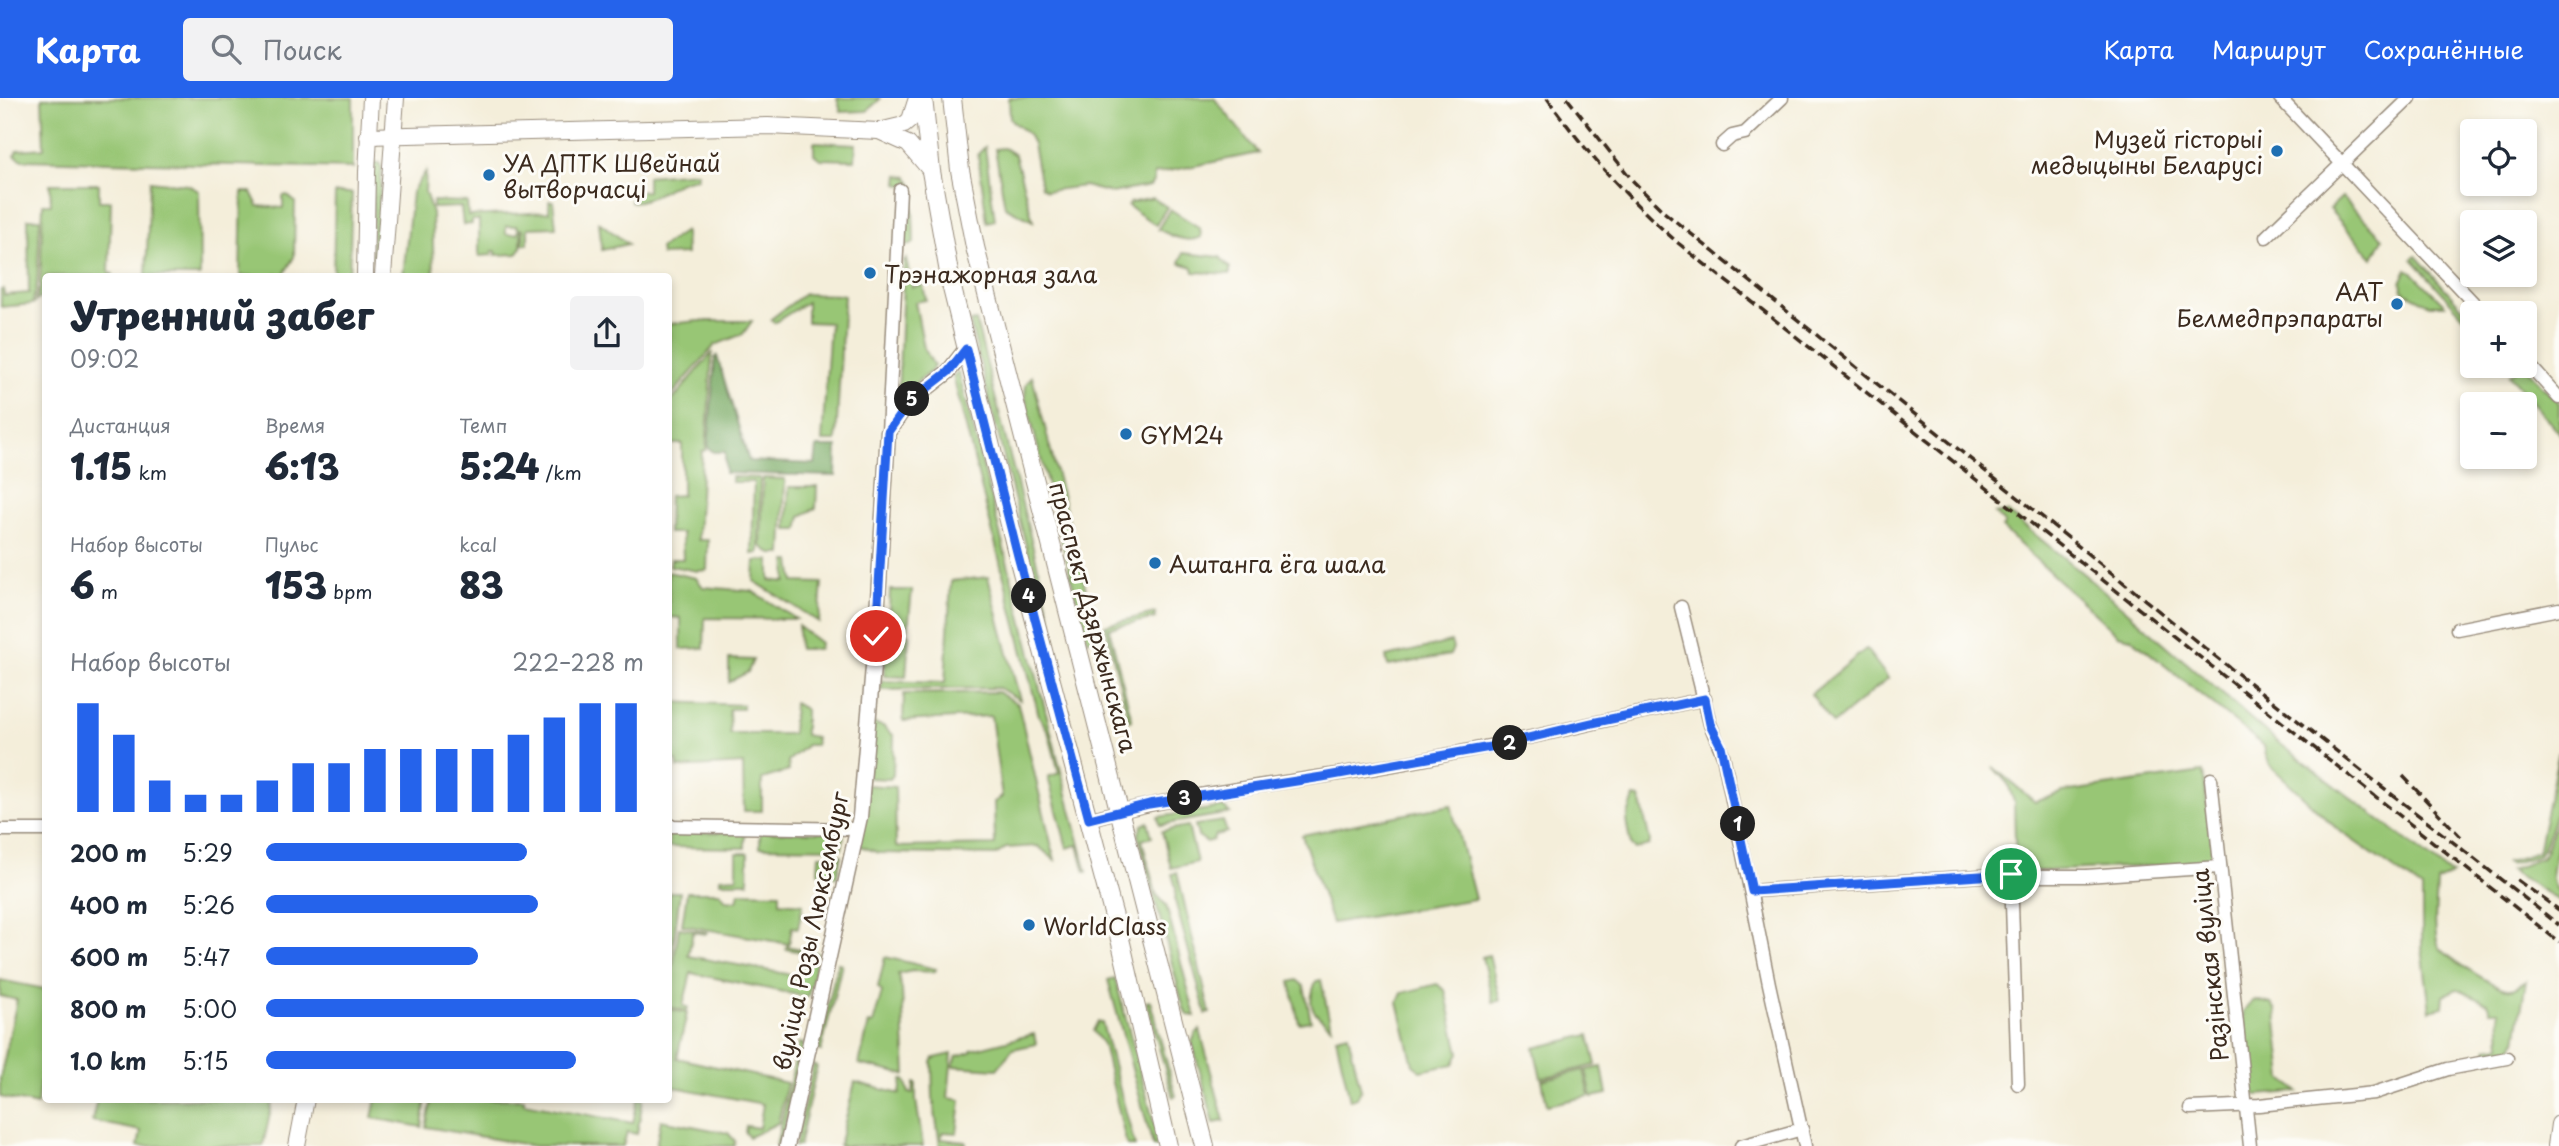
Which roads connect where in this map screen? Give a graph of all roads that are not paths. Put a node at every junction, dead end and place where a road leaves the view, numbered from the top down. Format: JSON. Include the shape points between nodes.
{"nodes":[{"id":1,"x":371,"y":98,"type":"edge"},
{"id":2,"x":396,"y":98,"type":"edge"},
{"id":3,"x":917,"y":98,"type":"edge"},
{"id":4,"x":923,"y":98,"type":"edge"},
{"id":5,"x":952,"y":98,"type":"edge"},
{"id":6,"x":1782,"y":98,"type":"edge"},
{"id":7,"x":2280,"y":98,"type":"edge"},
{"id":8,"x":2410,"y":98,"type":"edge"},
{"id":9,"x":879,"y":131,"type":"junction"},
{"id":10,"x":369,"y":136,"type":"junction"},
{"id":11,"x":394,"y":136,"type":"junction"},
{"id":12,"x":1722,"y":145,"type":"dead end"},
{"id":13,"x":2342,"y":164,"type":"junction"},
{"id":14,"x":931,"y":171,"type":"junction"},
{"id":15,"x":900,"y":190,"type":"dead end"},
{"id":16,"x":2266,"y":237,"type":"dead end"},
{"id":17,"x":365,"y":273,"type":"edge"},
{"id":18,"x":383,"y":273,"type":"edge"},
{"id":19,"x":2472,"y":301,"type":"edge"},
{"id":20,"x":966,"y":349,"type":"junction"},
{"id":21,"x":2537,"y":373,"type":"edge"},
{"id":22,"x":890,"y":394,"type":"junction"},
{"id":23,"x":2559,"y":398,"type":"edge"},
{"id":24,"x":908,"y":403,"type":"junction"},
{"id":25,"x":888,"y":432,"type":"junction"},
{"id":26,"x":1681,"y":607,"type":"dead end"},
{"id":27,"x":2559,"y":609,"type":"edge"},
{"id":28,"x":2457,"y":629,"type":"dead end"},
{"id":29,"x":1705,"y":699,"type":"junction"},
{"id":30,"x":2211,"y":779,"type":"dead end"},
{"id":31,"x":1119,"y":811,"type":"junction"},
{"id":32,"x":1089,"y":819,"type":"junction"},
{"id":33,"x":672,"y":826,"type":"edge"},
{"id":34,"x":859,"y":829,"type":"junction"},
{"id":35,"x":0,"y":830,"type":"edge"},
{"id":36,"x":42,"y":830,"type":"edge"},
{"id":37,"x":2220,"y":867,"type":"junction"},
{"id":38,"x":2015,"y":875,"type":"junction"},
{"id":39,"x":1752,"y":891,"type":"junction"},
{"id":40,"x":2507,"y":1058,"type":"dead end"},
{"id":41,"x":2018,"y":1084,"type":"dead end"},
{"id":42,"x":305,"y":1103,"type":"edge"},
{"id":43,"x":2245,"y":1104,"type":"junction"},
{"id":44,"x":2190,"y":1108,"type":"dead end"},
{"id":45,"x":2559,"y":1124,"type":"edge"},
{"id":46,"x":1802,"y":1129,"type":"junction"},
{"id":47,"x":297,"y":1146,"type":"edge"},
{"id":48,"x":788,"y":1146,"type":"edge"},
{"id":49,"x":1168,"y":1146,"type":"edge"},
{"id":50,"x":1205,"y":1146,"type":"edge"},
{"id":51,"x":1741,"y":1146,"type":"edge"},
{"id":52,"x":1805,"y":1146,"type":"edge"},
{"id":53,"x":2250,"y":1146,"type":"edge"},
{"id":54,"x":2556,"y":1146,"type":"edge"}],
"edges":[{"from":1,"to":10,"type":"main road"},
{"from":2,"to":11,"type":"main road"},
{"from":3,"to":9,"type":"main road","via":[[911,120]]},
{"from":4,"to":14,"type":"main road"},
{"from":5,"to":31,"type":"main road","name":"праспект Дзяржынскага","via":[[975,247]]},
{"from":6,"to":12,"type":"street","via":[[1745,133]]},
{"from":7,"to":13,"type":"street"},
{"from":8,"to":13,"type":"street"},
{"from":9,"to":11,"type":"main road","via":[[768,126]]},
{"from":9,"to":14,"type":"main road","via":[[908,144]]},
{"from":10,"to":11,"type":"main road"},
{"from":10,"to":17,"type":"main road"},
{"from":11,"to":18,"type":"main road"},
{"from":13,"to":16,"type":"street"},
{"from":13,"to":19,"type":"street"},
{"from":14,"to":20,"type":"main road"},
{"from":15,"to":22,"type":"street","name":"вуліца Розы Люксембург"},
{"from":20,"to":24,"type":"street","via":[[948,372]]},
{"from":20,"to":32,"type":"main road"},
{"from":21,"to":23,"type":"street"},
{"from":22,"to":24,"type":"street","via":[[894,401]]},
{"from":22,"to":25,"type":"street","name":"вуліца Розы Люксембург"},
{"from":24,"to":25,"type":"street"},
{"from":25,"to":34,"type":"street","name":"вуліца Розы Люксембург"},
{"from":26,"to":29,"type":"street"},
{"from":27,"to":28,"type":"street"},
{"from":29,"to":31,"type":"street","via":[[1490,747]]},
{"from":29,"to":39,"type":"street","via":[[1721,746]]},
{"from":30,"to":37,"type":"street","name":"Разінская вуліца"},
{"from":31,"to":32,"type":"street"},
{"from":31,"to":50,"type":"main road","name":"праспект Дзяржынскага"},
{"from":32,"to":49,"type":"main road"},
{"from":33,"to":34,"type":"street"},
{"from":34,"to":48,"type":"street","name":"вуліца Розы Люксембург"},
{"from":35,"to":36,"type":"street"},
{"from":37,"to":38,"type":"street","via":[[2087,876]]},
{"from":37,"to":43,"type":"street","name":"Разінская вуліца"},
{"from":38,"to":39,"type":"street"},
{"from":38,"to":41,"type":"street"},
{"from":39,"to":46,"type":"street"},
{"from":40,"to":43,"type":"street","via":[[2448,1069],[2374,1093]]},
{"from":42,"to":47,"type":"main road"},
{"from":43,"to":44,"type":"street"},
{"from":43,"to":53,"type":"street","name":"Разінская вуліца"},
{"from":45,"to":54,"type":"main road"},
{"from":46,"to":51,"type":"street"},
{"from":46,"to":52,"type":"street"}]}
